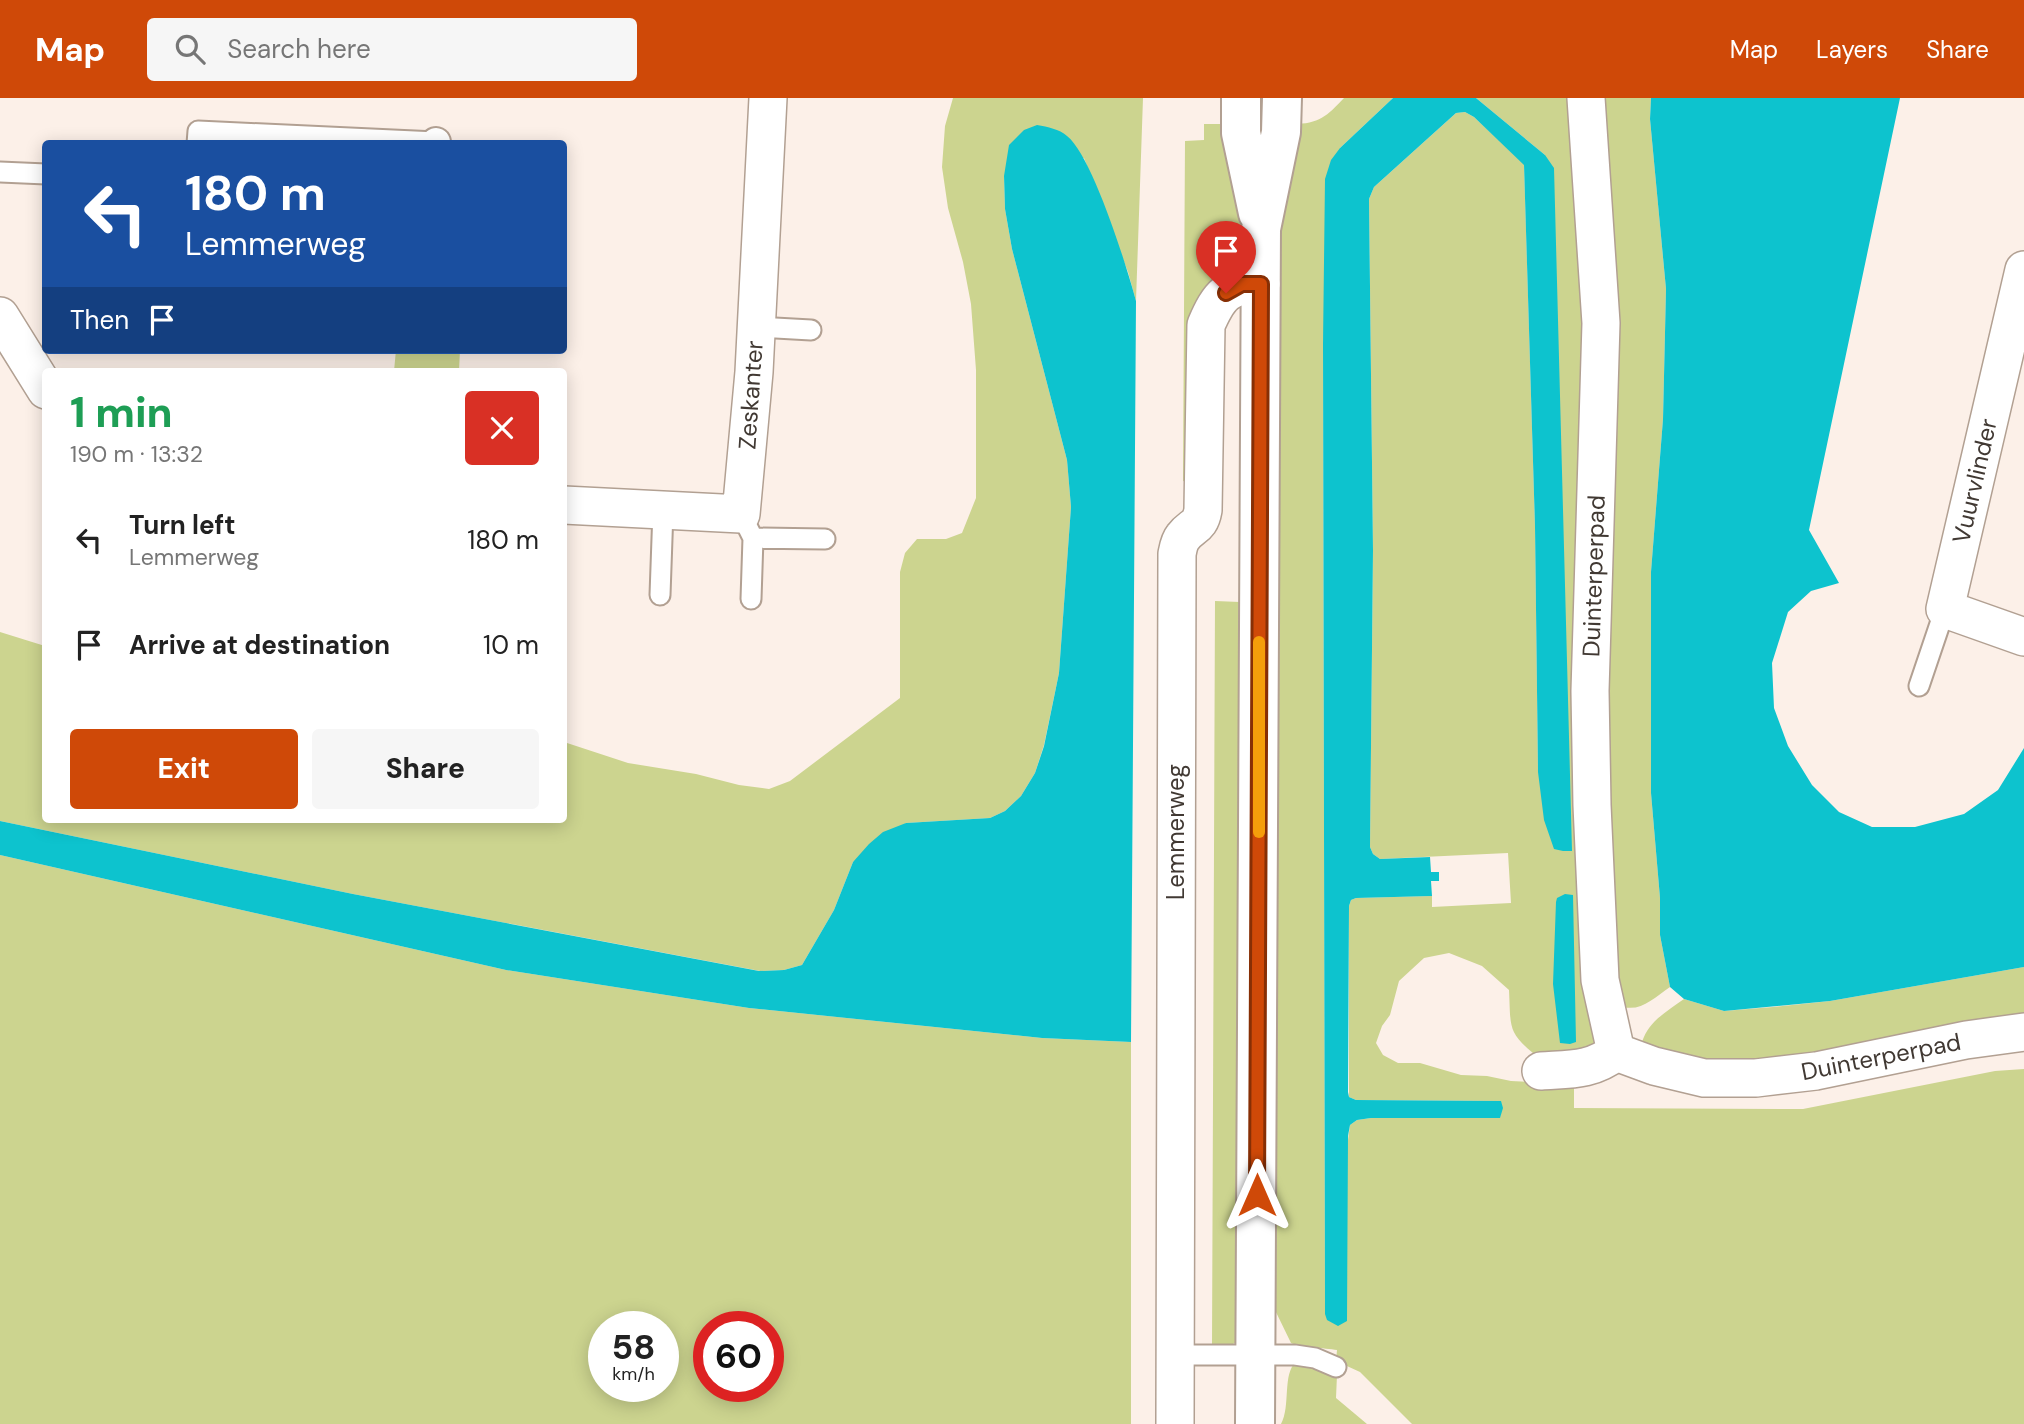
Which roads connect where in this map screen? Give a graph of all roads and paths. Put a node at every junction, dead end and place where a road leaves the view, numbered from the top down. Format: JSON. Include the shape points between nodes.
{"nodes":[{"id":1,"x":768,"y":98,"type":"edge"},
{"id":2,"x":1241,"y":98,"type":"edge"},
{"id":3,"x":1282,"y":98,"type":"edge"},
{"id":4,"x":1586,"y":98,"type":"edge"},
{"id":5,"x":197,"y":140,"type":"edge"},
{"id":6,"x":376,"y":140,"type":"edge"},
{"id":7,"x":0,"y":172,"type":"edge"},
{"id":8,"x":42,"y":174,"type":"edge"},
{"id":9,"x":1261,"y":229,"type":"junction"},
{"id":10,"x":2024,"y":271,"type":"edge"},
{"id":11,"x":1261,"y":284,"type":"junction"},
{"id":12,"x":0,"y":316,"type":"edge"},
{"id":13,"x":756,"y":327,"type":"junction"},
{"id":14,"x":811,"y":330,"type":"dead end"},
{"id":15,"x":42,"y":384,"type":"edge"},
{"id":16,"x":567,"y":505,"type":"edge"},
{"id":17,"x":663,"y":510,"type":"junction"},
{"id":18,"x":747,"y":526,"type":"junction"},
{"id":19,"x":825,"y":539,"type":"dead end"},
{"id":20,"x":660,"y":595,"type":"dead end"},
{"id":21,"x":751,"y":599,"type":"dead end"},
{"id":22,"x":1945,"y":609,"type":"junction"},
{"id":23,"x":2024,"y":637,"type":"edge"},
{"id":24,"x":1919,"y":685,"type":"dead end"},
{"id":25,"x":2024,"y":1032,"type":"edge"},
{"id":26,"x":1616,"y":1052,"type":"junction"},
{"id":27,"x":1541,"y":1072,"type":"dead end"},
{"id":28,"x":1174,"y":1355,"type":"junction"},
{"id":29,"x":1256,"y":1355,"type":"junction"},
{"id":30,"x":1336,"y":1367,"type":"dead end"},
{"id":31,"x":1175,"y":1424,"type":"edge"},
{"id":32,"x":1255,"y":1424,"type":"edge"}],
"edges":[{"from":1,"to":13,"type":"street","name":"Zeskanter"},
{"from":2,"to":9,"type":"main road","via":[[1241,133]]},
{"from":3,"to":9,"type":"main road","via":[[1281,132]]},
{"from":4,"to":26,"type":"street","name":"Duinterperpad","via":[[1601,323],[1590,691],[1592,805],[1600,980]]},
{"from":5,"to":6,"type":"lane","via":[[198,131]]},
{"from":7,"to":8,"type":"lane"},
{"from":9,"to":11,"type":"main road"},
{"from":10,"to":22,"type":"street","name":"Vuurvlinder"},
{"from":11,"to":28,"type":"street","name":"Lemmerweg","via":[[1242,284],[1230,290],[1215,305],[1206,325],[1203,510],[1199,523],[1182,538],[1177,554]]},
{"from":11,"to":29,"type":"main road"},
{"from":12,"to":15,"type":"street"},
{"from":13,"to":14,"type":"lane"},
{"from":13,"to":18,"type":"street","name":"Zeskanter"},
{"from":16,"to":17,"type":"street"},
{"from":17,"to":18,"type":"street"},
{"from":17,"to":20,"type":"lane"},
{"from":18,"to":19,"type":"lane"},
{"from":18,"to":21,"type":"lane"},
{"from":22,"to":23,"type":"street"},
{"from":22,"to":24,"type":"lane"},
{"from":25,"to":26,"type":"street","name":"Duinterperpad","via":[[1756,1078],[1704,1078]]},
{"from":26,"to":27,"type":"street","via":[[1586,1068]]},
{"from":28,"to":29,"type":"lane"},
{"from":28,"to":31,"type":"street","name":"Lemmerweg"},
{"from":29,"to":30,"type":"lane","via":[[1305,1356]]},
{"from":29,"to":32,"type":"main road"}]}
